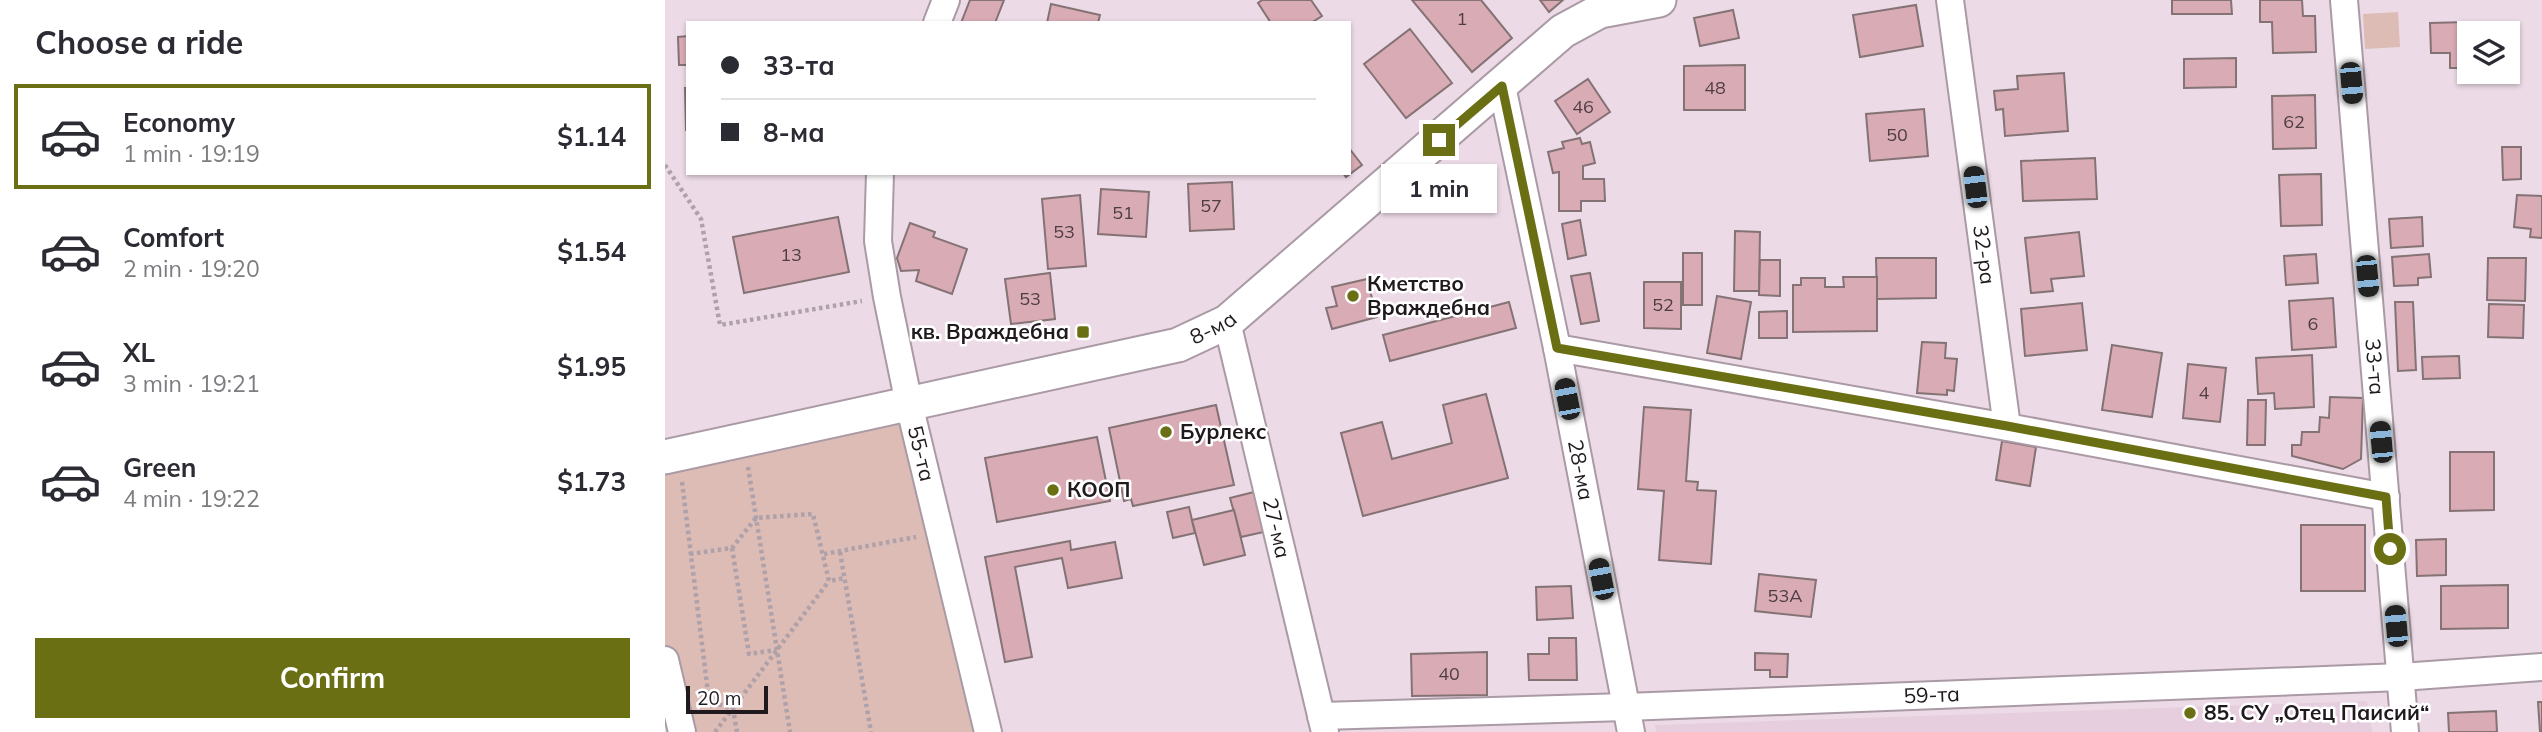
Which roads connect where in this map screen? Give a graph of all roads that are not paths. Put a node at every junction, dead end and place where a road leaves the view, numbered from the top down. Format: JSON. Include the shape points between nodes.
{"nodes":[{"id":1,"x":946,"y":0,"type":"edge"},
{"id":2,"x":1659,"y":0,"type":"edge"},
{"id":3,"x":1951,"y":0,"type":"edge"},
{"id":4,"x":2344,"y":0,"type":"edge"},
{"id":5,"x":1600,"y":5,"type":"edge"},
{"id":6,"x":938,"y":21,"type":"edge"},
{"id":7,"x":1502,"y":86,"type":"junction"},
{"id":8,"x":880,"y":175,"type":"edge"},
{"id":9,"x":1227,"y":322,"type":"junction"},
{"id":10,"x":1557,"y":348,"type":"junction"},
{"id":11,"x":909,"y":404,"type":"junction"},
{"id":12,"x":2007,"y":426,"type":"junction"},
{"id":13,"x":672,"y":455,"type":"edge"},
{"id":14,"x":2386,"y":497,"type":"junction"},
{"id":15,"x":665,"y":660,"type":"edge"},
{"id":16,"x":2542,"y":667,"type":"edge"},
{"id":17,"x":2401,"y":677,"type":"junction"},
{"id":18,"x":1628,"y":720,"type":"edge"},
{"id":19,"x":1323,"y":724,"type":"edge"},
{"id":20,"x":682,"y":732,"type":"edge"},
{"id":21,"x":988,"y":732,"type":"edge"},
{"id":22,"x":2405,"y":732,"type":"edge"}],
"edges":[{"from":1,"to":6,"type":"street"},
{"from":2,"to":5,"type":"street","name":"8-ма"},
{"from":3,"to":12,"type":"street","name":"32-ра"},
{"from":4,"to":14,"type":"street","name":"33-та"},
{"from":5,"to":7,"type":"street","name":"8-ма"},
{"from":7,"to":9,"type":"street","name":"8-ма"},
{"from":7,"to":10,"type":"street","name":"28-ма"},
{"from":8,"to":11,"type":"street","name":"55-та","via":[[878,241]]},
{"from":9,"to":11,"type":"street","name":"8-ма","via":[[1178,345]]},
{"from":9,"to":19,"type":"street","name":"27-ма"},
{"from":10,"to":12,"type":"street"},
{"from":10,"to":18,"type":"street","name":"28-ма"},
{"from":11,"to":13,"type":"street","name":"8-ма"},
{"from":11,"to":21,"type":"street","name":"55-та"},
{"from":12,"to":14,"type":"street"},
{"from":14,"to":17,"type":"street","name":"33-та"},
{"from":15,"to":20,"type":"street"},
{"from":16,"to":17,"type":"street","name":"59-та"},
{"from":17,"to":18,"type":"street","name":"59-та"},
{"from":17,"to":22,"type":"street","name":"33-та"},
{"from":18,"to":19,"type":"street","name":"59-та"}]}
